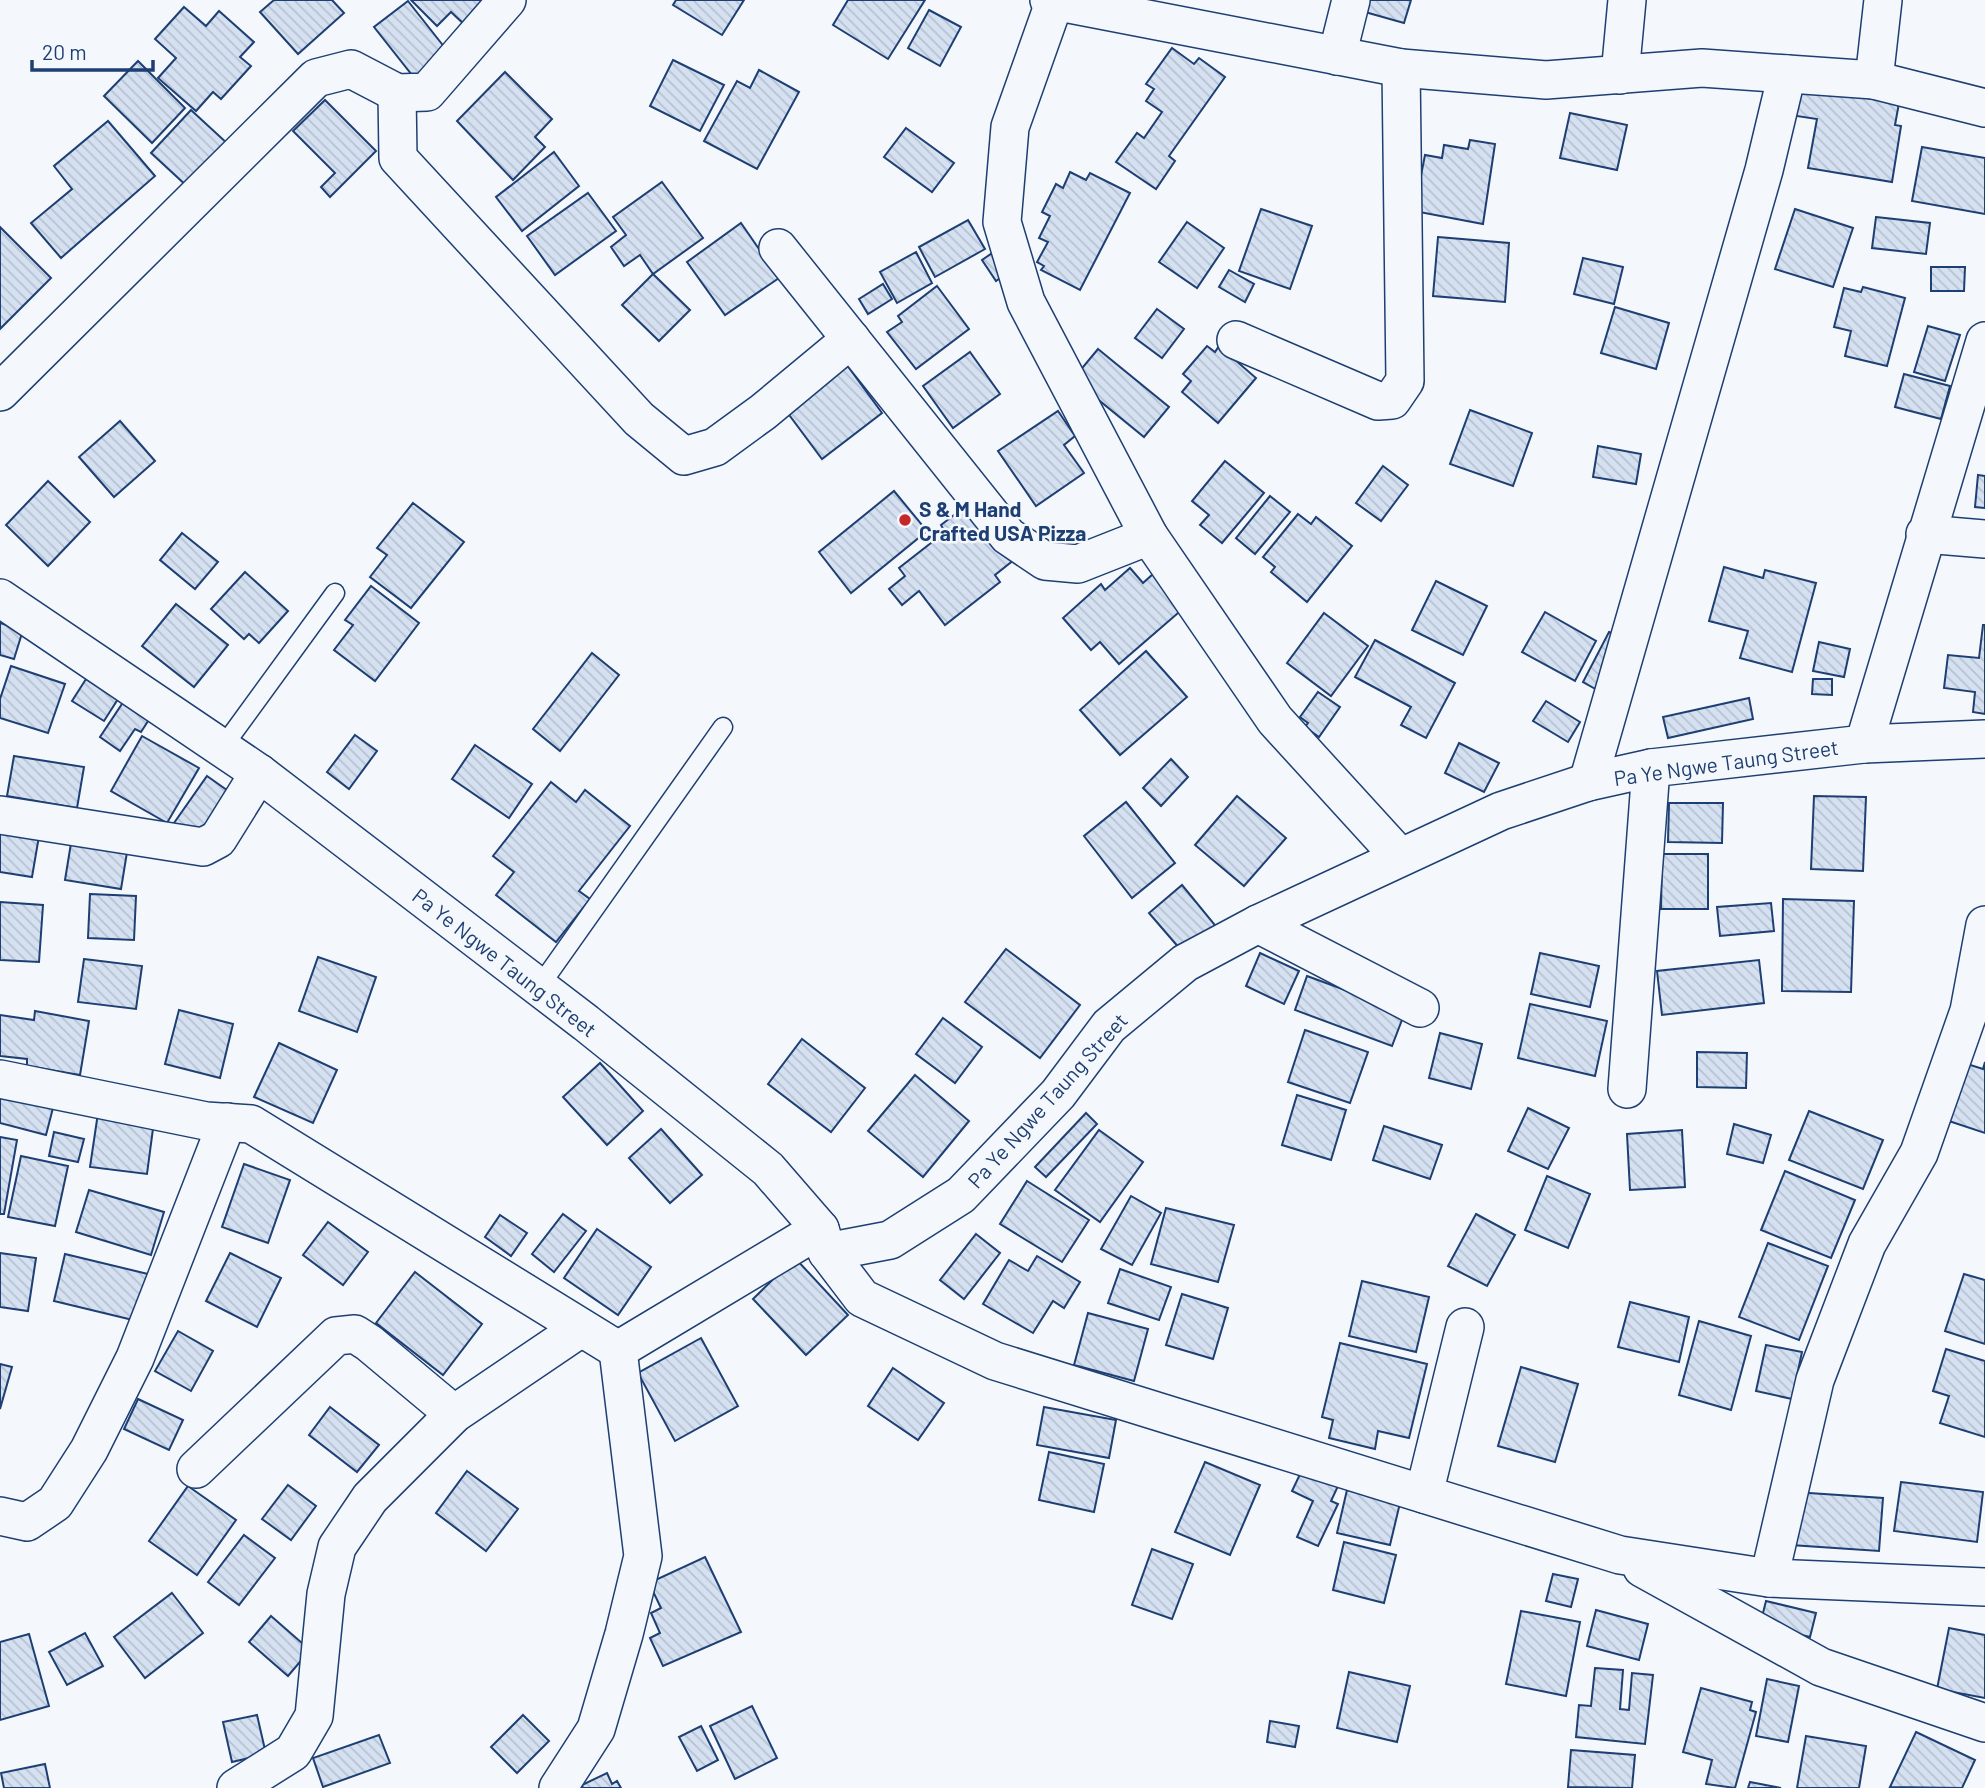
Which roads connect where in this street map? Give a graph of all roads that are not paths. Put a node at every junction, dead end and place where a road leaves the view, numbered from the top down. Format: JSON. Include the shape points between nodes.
{"nodes":[{"id":1,"x":507,"y":0,"type":"edge"},
{"id":2,"x":1350,"y":0,"type":"edge"},
{"id":3,"x":1627,"y":0,"type":"edge"},
{"id":4,"x":1883,"y":0,"type":"edge"},
{"id":5,"x":1052,"y":2,"type":"edge"},
{"id":6,"x":1336,"y":56,"type":"junction"},
{"id":7,"x":1401,"y":68,"type":"junction"},
{"id":8,"x":1787,"y":74,"type":"junction"},
{"id":9,"x":1620,"y":75,"type":"junction"},
{"id":10,"x":1874,"y":80,"type":"junction"},
{"id":11,"x":397,"y":93,"type":"junction"},
{"id":12,"x":1985,"y":108,"type":"edge"},
{"id":13,"x":778,"y":248,"type":"dead end"},
{"id":14,"x":851,"y":339,"type":"junction"},
{"id":15,"x":1236,"y":340,"type":"dead end"},
{"id":16,"x":1985,"y":341,"type":"edge"},
{"id":17,"x":0,"y":392,"type":"edge"},
{"id":18,"x":1925,"y":534,"type":"junction"},
{"id":19,"x":1149,"y":536,"type":"junction"},
{"id":20,"x":1985,"y":539,"type":"edge"},
{"id":21,"x":335,"y":593,"type":"dead end"},
{"id":22,"x":0,"y":598,"type":"edge"},
{"id":23,"x":723,"y":727,"type":"dead end"},
{"id":24,"x":1985,"y":739,"type":"edge"},
{"id":25,"x":1864,"y":744,"type":"junction"},
{"id":26,"x":222,"y":748,"type":"junction"},
{"id":27,"x":1651,"y":768,"type":"junction"},
{"id":28,"x":260,"y":774,"type":"junction"},
{"id":29,"x":1588,"y":782,"type":"junction"},
{"id":30,"x":0,"y":815,"type":"edge"},
{"id":31,"x":1400,"y":857,"type":"junction"},
{"id":32,"x":1258,"y":924,"type":"junction"},
{"id":33,"x":1985,"y":925,"type":"edge"},
{"id":34,"x":539,"y":987,"type":"junction"},
{"id":35,"x":1420,"y":1008,"type":"dead end"},
{"id":36,"x":1977,"y":1011,"type":"edge"},
{"id":37,"x":0,"y":1079,"type":"edge"},
{"id":38,"x":1627,"y":1089,"type":"dead end"},
{"id":39,"x":227,"y":1122,"type":"junction"},
{"id":40,"x":823,"y":1241,"type":"junction"},
{"id":41,"x":1465,"y":1327,"type":"dead end"},
{"id":42,"x":581,"y":1328,"type":"junction"},
{"id":43,"x":618,"y":1350,"type":"junction"},
{"id":44,"x":454,"y":1414,"type":"junction"},
{"id":45,"x":196,"y":1469,"type":"dead end"},
{"id":46,"x":1424,"y":1494,"type":"junction"},
{"id":47,"x":0,"y":1516,"type":"edge"},
{"id":48,"x":1620,"y":1555,"type":"junction"},
{"id":49,"x":1769,"y":1578,"type":"junction"},
{"id":50,"x":1984,"y":1585,"type":"edge"},
{"id":51,"x":1985,"y":1723,"type":"edge"},
{"id":52,"x":236,"y":1788,"type":"edge"},
{"id":53,"x":558,"y":1788,"type":"edge"}],
"edges":[{"from":1,"to":11,"type":"street","via":[[427,92]]},
{"from":2,"to":6,"type":"street"},
{"from":3,"to":9,"type":"street"},
{"from":4,"to":10,"type":"street"},
{"from":5,"to":6,"type":"street"},
{"from":5,"to":19,"type":"street","via":[[1010,127],[1002,222],[1026,302]]},
{"from":6,"to":7,"type":"street"},
{"from":7,"to":9,"type":"street","via":[[1546,80]]},
{"from":7,"to":15,"type":"street","via":[[1405,381],[1392,400],[1378,401]]},
{"from":8,"to":9,"type":"street","via":[[1702,68]]},
{"from":8,"to":10,"type":"street"},
{"from":8,"to":29,"type":"street","via":[[1765,170]]},
{"from":10,"to":12,"type":"street"},
{"from":11,"to":14,"type":"street","via":[[398,158],[639,419],[684,456],[715,447]]},
{"from":11,"to":17,"type":"street","via":[[351,69],[316,78]]},
{"from":13,"to":14,"type":"street"},
{"from":14,"to":19,"type":"street","via":[[1008,536],[1045,561],[1078,564]]},
{"from":16,"to":18,"type":"street","name":"Pa Ye Ngwe Taung Street"},
{"from":18,"to":20,"type":"street"},
{"from":18,"to":25,"type":"street","name":"Pa Ye Ngwe Taung Street"},
{"from":19,"to":31,"type":"street","via":[[1275,720]]},
{"from":21,"to":26,"type":"lane"},
{"from":22,"to":26,"type":"street","name":"Pa Ye Ngwe Taung Street"},
{"from":23,"to":34,"type":"lane"},
{"from":24,"to":25,"type":"street"},
{"from":25,"to":27,"type":"street","name":"Pa Ye Ngwe Taung Street"},
{"from":26,"to":28,"type":"street","name":"Pa Ye Ngwe Taung Street"},
{"from":27,"to":29,"type":"street","name":"Pa Ye Ngwe Taung Street"},
{"from":27,"to":38,"type":"street"},
{"from":28,"to":30,"type":"street","via":[[218,839],[203,847]]},
{"from":28,"to":34,"type":"street","name":"Pa Ye Ngwe Taung Street"},
{"from":29,"to":31,"type":"street","name":"Pa Ye Ngwe Taung Street","via":[[1501,811]]},
{"from":31,"to":32,"type":"street","name":"Pa Ye Ngwe Taung Street"},
{"from":32,"to":35,"type":"street"},
{"from":32,"to":40,"type":"street","name":"Pa Ye Ngwe Taung Street","via":[[1185,963],[1109,1026],[1058,1094],[961,1195],[890,1240]]},
{"from":33,"to":36,"type":"street"},
{"from":34,"to":40,"type":"street","name":"Pa Ye Ngwe Taung Street","via":[[768,1169]]},
{"from":36,"to":49,"type":"street","via":[[1919,1153],[1867,1244],[1815,1380]]},
{"from":37,"to":39,"type":"street"},
{"from":39,"to":42,"type":"street","via":[[251,1124]]},
{"from":39,"to":47,"type":"street","via":[[135,1358],[89,1450],[55,1503],[27,1522]]},
{"from":40,"to":43,"type":"street"},
{"from":40,"to":46,"type":"street","via":[[862,1298],[995,1361]]},
{"from":41,"to":46,"type":"street"},
{"from":42,"to":43,"type":"street"},
{"from":42,"to":44,"type":"street"},
{"from":43,"to":53,"type":"street","via":[[643,1556],[596,1729]]},
{"from":44,"to":45,"type":"street","via":[[369,1343],[355,1334],[336,1336]]},
{"from":44,"to":52,"type":"street","via":[[370,1498],[337,1547],[326,1594],[314,1716],[293,1752]]},
{"from":46,"to":48,"type":"street"},
{"from":48,"to":49,"type":"street"},
{"from":48,"to":51,"type":"street","via":[[1821,1667]]},
{"from":49,"to":50,"type":"street"}]}
